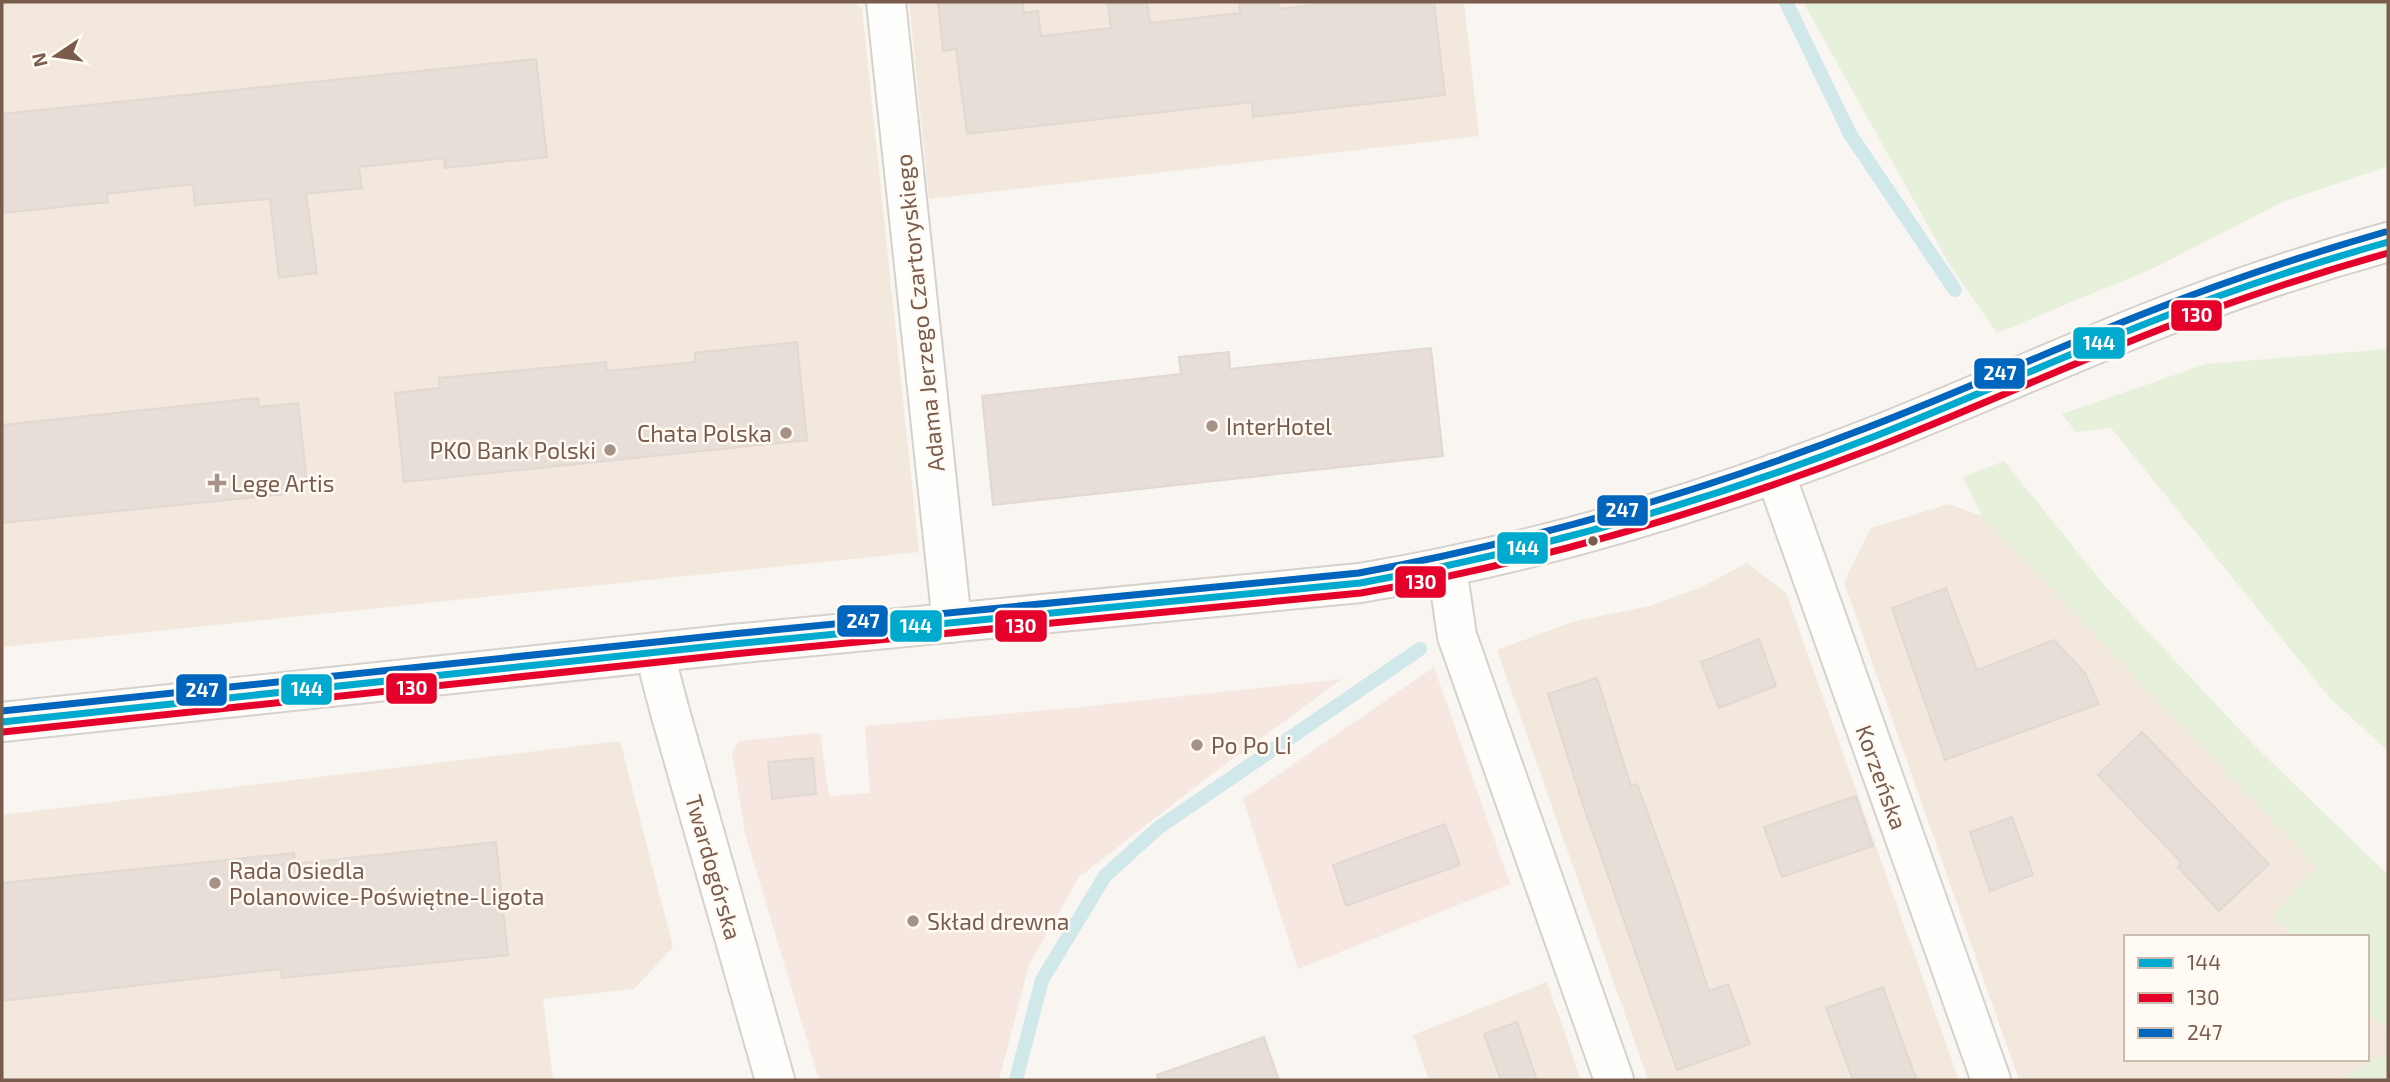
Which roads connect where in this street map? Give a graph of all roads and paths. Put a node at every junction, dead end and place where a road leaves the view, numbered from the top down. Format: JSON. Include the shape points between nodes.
{"nodes":[{"id":1,"x":886,"y":2,"type":"edge"},
{"id":2,"x":2388,"y":242,"type":"edge"},
{"id":3,"x":1775,"y":473,"type":"junction"},
{"id":4,"x":1447,"y":568,"type":"junction"},
{"id":5,"x":952,"y":623,"type":"junction"},
{"id":6,"x":657,"y":653,"type":"junction"},
{"id":7,"x":2,"y":722,"type":"edge"},
{"id":8,"x":775,"y":1080,"type":"edge"},
{"id":9,"x":1614,"y":1080,"type":"edge"},
{"id":10,"x":1991,"y":1080,"type":"edge"}],
"edges":[{"from":1,"to":5,"type":"street","name":"Adama Jerzego Czartoryskiego"},
{"from":2,"to":3,"type":"street","via":[[2153,321]]},
{"from":3,"to":4,"type":"street","via":[[1615,526]]},
{"from":3,"to":10,"type":"street","name":"Korzeńska"},
{"from":4,"to":5,"type":"street","via":[[1360,583]]},
{"from":4,"to":9,"type":"street","via":[[1457,636]]},
{"from":5,"to":6,"type":"street"},
{"from":6,"to":7,"type":"street"},
{"from":6,"to":8,"type":"street","name":"Twardogórska","via":[[667,703]]}]}
